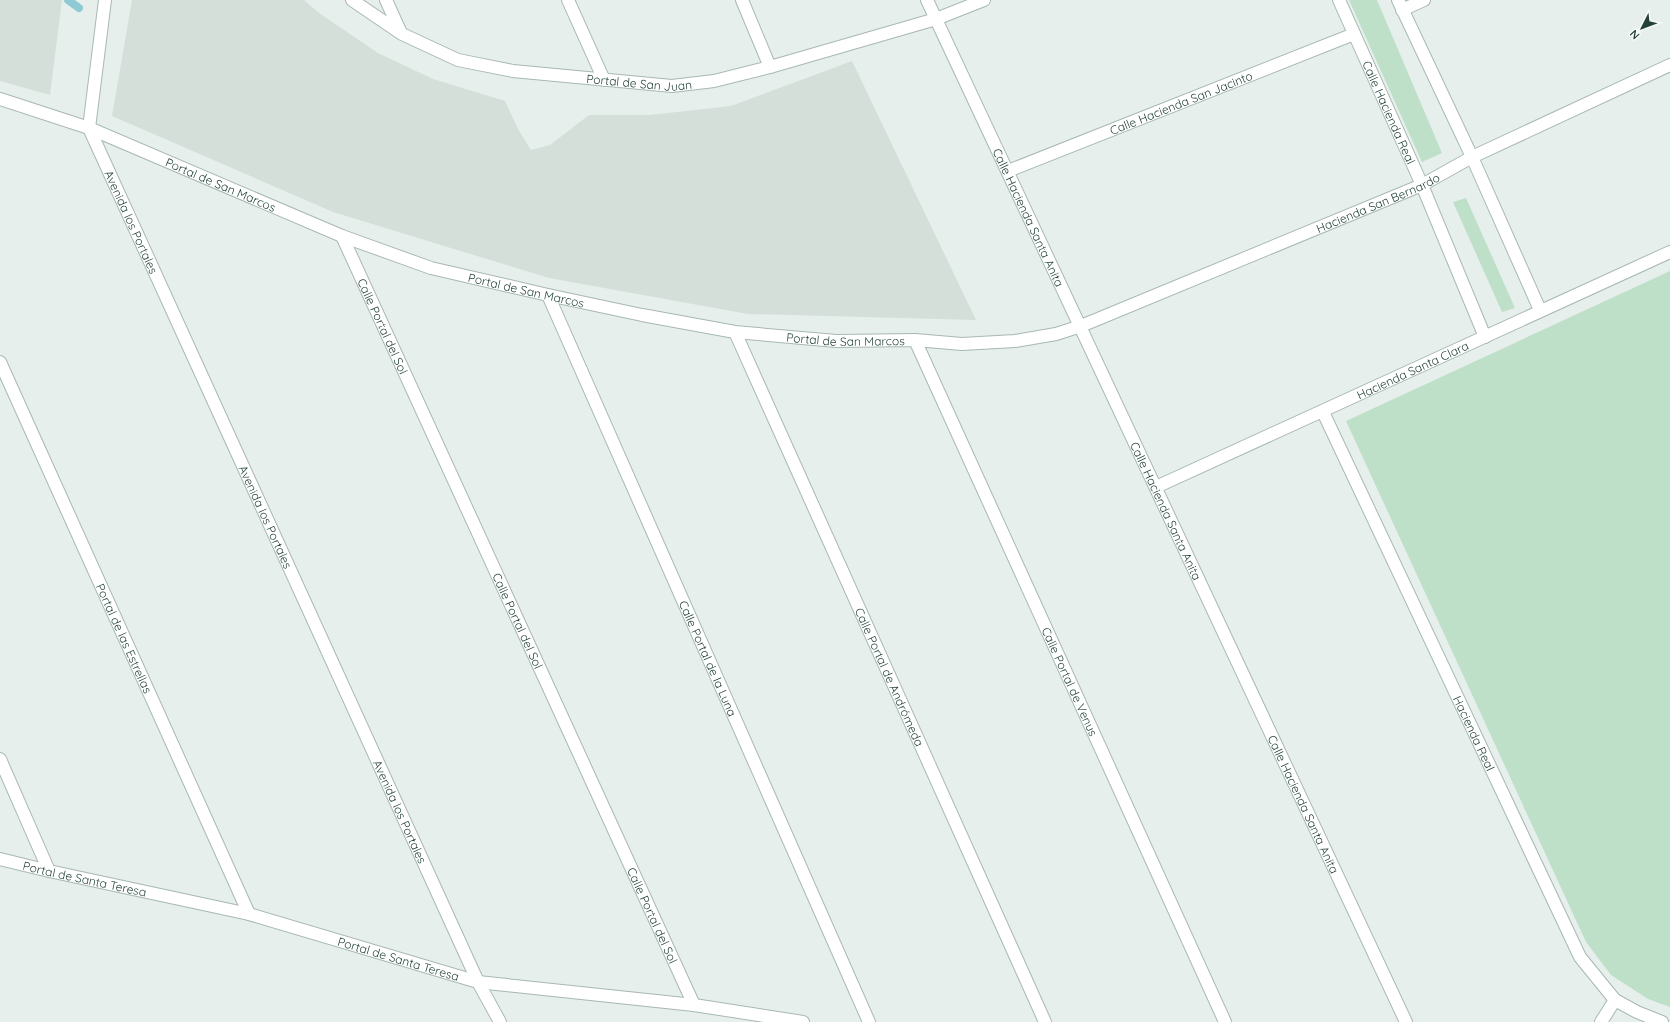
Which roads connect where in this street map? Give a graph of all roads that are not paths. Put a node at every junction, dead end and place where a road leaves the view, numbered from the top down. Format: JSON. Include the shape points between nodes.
{"nodes":[{"id":1,"x":105,"y":0,"type":"edge"},
{"id":2,"x":352,"y":0,"type":"edge"},
{"id":3,"x":386,"y":0,"type":"edge"},
{"id":4,"x":568,"y":0,"type":"edge"},
{"id":5,"x":742,"y":0,"type":"edge"},
{"id":6,"x":927,"y":0,"type":"edge"},
{"id":7,"x":984,"y":0,"type":"edge"},
{"id":8,"x":1339,"y":0,"type":"edge"},
{"id":9,"x":1424,"y":0,"type":"edge"},
{"id":10,"x":1400,"y":5,"type":"edge"},
{"id":11,"x":936,"y":19,"type":"junction"},
{"id":12,"x":402,"y":34,"type":"junction"},
{"id":13,"x":1354,"y":34,"type":"junction"},
{"id":14,"x":1670,"y":65,"type":"edge"},
{"id":15,"x":770,"y":66,"type":"junction"},
{"id":16,"x":604,"y":80,"type":"junction"},
{"id":17,"x":0,"y":99,"type":"edge"},
{"id":18,"x":89,"y":128,"type":"junction"},
{"id":19,"x":1472,"y":158,"type":"junction"},
{"id":20,"x":1008,"y":171,"type":"junction"},
{"id":21,"x":1422,"y":185,"type":"junction"},
{"id":22,"x":342,"y":236,"type":"junction"},
{"id":23,"x":1670,"y":252,"type":"edge"},
{"id":24,"x":548,"y":295,"type":"junction"},
{"id":25,"x":1540,"y":310,"type":"junction"},
{"id":26,"x":1081,"y":326,"type":"junction"},
{"id":27,"x":735,"y":332,"type":"junction"},
{"id":28,"x":1485,"y":336,"type":"junction"},
{"id":29,"x":915,"y":340,"type":"junction"},
{"id":30,"x":0,"y":362,"type":"edge"},
{"id":31,"x":1322,"y":412,"type":"junction"},
{"id":32,"x":1156,"y":487,"type":"junction"},
{"id":33,"x":0,"y":758,"type":"edge"},
{"id":34,"x":0,"y":859,"type":"edge"},
{"id":35,"x":49,"y":871,"type":"junction"},
{"id":36,"x":249,"y":914,"type":"junction"},
{"id":37,"x":478,"y":982,"type":"junction"},
{"id":38,"x":1614,"y":1000,"type":"junction"},
{"id":39,"x":694,"y":1006,"type":"junction"},
{"id":40,"x":500,"y":1022,"type":"edge"},
{"id":41,"x":803,"y":1022,"type":"edge"},
{"id":42,"x":869,"y":1022,"type":"edge"},
{"id":43,"x":1045,"y":1022,"type":"edge"},
{"id":44,"x":1225,"y":1022,"type":"edge"},
{"id":45,"x":1406,"y":1022,"type":"edge"},
{"id":46,"x":1600,"y":1022,"type":"edge"},
{"id":47,"x":1662,"y":1022,"type":"edge"}],
"edges":[{"from":1,"to":18,"type":"street"},
{"from":2,"to":12,"type":"street","name":"Portal de San Juan"},
{"from":3,"to":12,"type":"street"},
{"from":4,"to":16,"type":"street"},
{"from":5,"to":15,"type":"street"},
{"from":6,"to":11,"type":"street","name":"Calle Hacienda Santa Anita"},
{"from":7,"to":11,"type":"street","name":"Portal de San Juan"},
{"from":8,"to":13,"type":"street","name":"Calle Hacienda Real"},
{"from":9,"to":10,"type":"street"},
{"from":10,"to":19,"type":"street"},
{"from":11,"to":15,"type":"street","name":"Portal de San Juan"},
{"from":11,"to":20,"type":"street","name":"Calle Hacienda Santa Anita"},
{"from":12,"to":16,"type":"street","name":"Portal de San Juan","via":[[458,60],[513,71]]},
{"from":13,"to":20,"type":"street","name":"Calle Hacienda San Jacinto"},
{"from":13,"to":21,"type":"street","name":"Calle Hacienda Real"},
{"from":14,"to":19,"type":"street","name":"Hacienda San Bernardo"},
{"from":15,"to":16,"type":"street","name":"Portal de San Juan","via":[[714,81],[672,86]]},
{"from":17,"to":18,"type":"street","name":"Portal de San Marcos"},
{"from":18,"to":22,"type":"street","name":"Portal de San Marcos"},
{"from":18,"to":37,"type":"street","name":"Avenida los Portales"},
{"from":19,"to":21,"type":"street","name":"Hacienda San Bernardo"},
{"from":19,"to":25,"type":"street"},
{"from":20,"to":26,"type":"street","name":"Calle Hacienda Santa Anita"},
{"from":21,"to":26,"type":"street","name":"Hacienda San Bernardo"},
{"from":21,"to":28,"type":"street","name":"Calle Hacienda Real"},
{"from":22,"to":24,"type":"street","name":"Portal de San Marcos","via":[[432,268]]},
{"from":22,"to":39,"type":"street","name":"Calle Portal del Sol"},
{"from":23,"to":25,"type":"street","name":"Hacienda Santa Clara"},
{"from":24,"to":27,"type":"street","name":"Portal de San Marcos"},
{"from":24,"to":42,"type":"street","name":"Calle Portal de la Luna"},
{"from":25,"to":28,"type":"street","name":"Hacienda Santa Clara"},
{"from":26,"to":29,"type":"street","name":"Portal de San Marcos","via":[[1056,334],[1015,341],[962,344]]},
{"from":26,"to":32,"type":"street","name":"Calle Hacienda Santa Anita"},
{"from":27,"to":29,"type":"street","name":"Portal de San Marcos","via":[[836,341]]},
{"from":27,"to":43,"type":"street","name":"Calle Portal de Andrómeda"},
{"from":28,"to":31,"type":"street","name":"Hacienda Santa Clara"},
{"from":29,"to":44,"type":"street","name":"Calle Portal de Venus"},
{"from":30,"to":36,"type":"street","name":"Portal de las Estrellas"},
{"from":31,"to":32,"type":"street","name":"Hacienda Santa Clara"},
{"from":31,"to":38,"type":"street","name":"Hacienda Real","via":[[1580,957]]},
{"from":32,"to":45,"type":"street","name":"Calle Hacienda Santa Anita"},
{"from":33,"to":35,"type":"street"},
{"from":34,"to":35,"type":"street","name":"Portal de Santa Teresa"},
{"from":35,"to":36,"type":"street","name":"Portal de Santa Teresa"},
{"from":36,"to":37,"type":"street","name":"Portal de Santa Teresa"},
{"from":37,"to":39,"type":"street","name":"Portal de Santa Teresa"},
{"from":37,"to":40,"type":"street","name":"Avenida los Portales"},
{"from":38,"to":46,"type":"street"},
{"from":38,"to":47,"type":"street","name":"Hacienda Real"},
{"from":39,"to":41,"type":"street","name":"Portal de Santa Teresa"}]}
